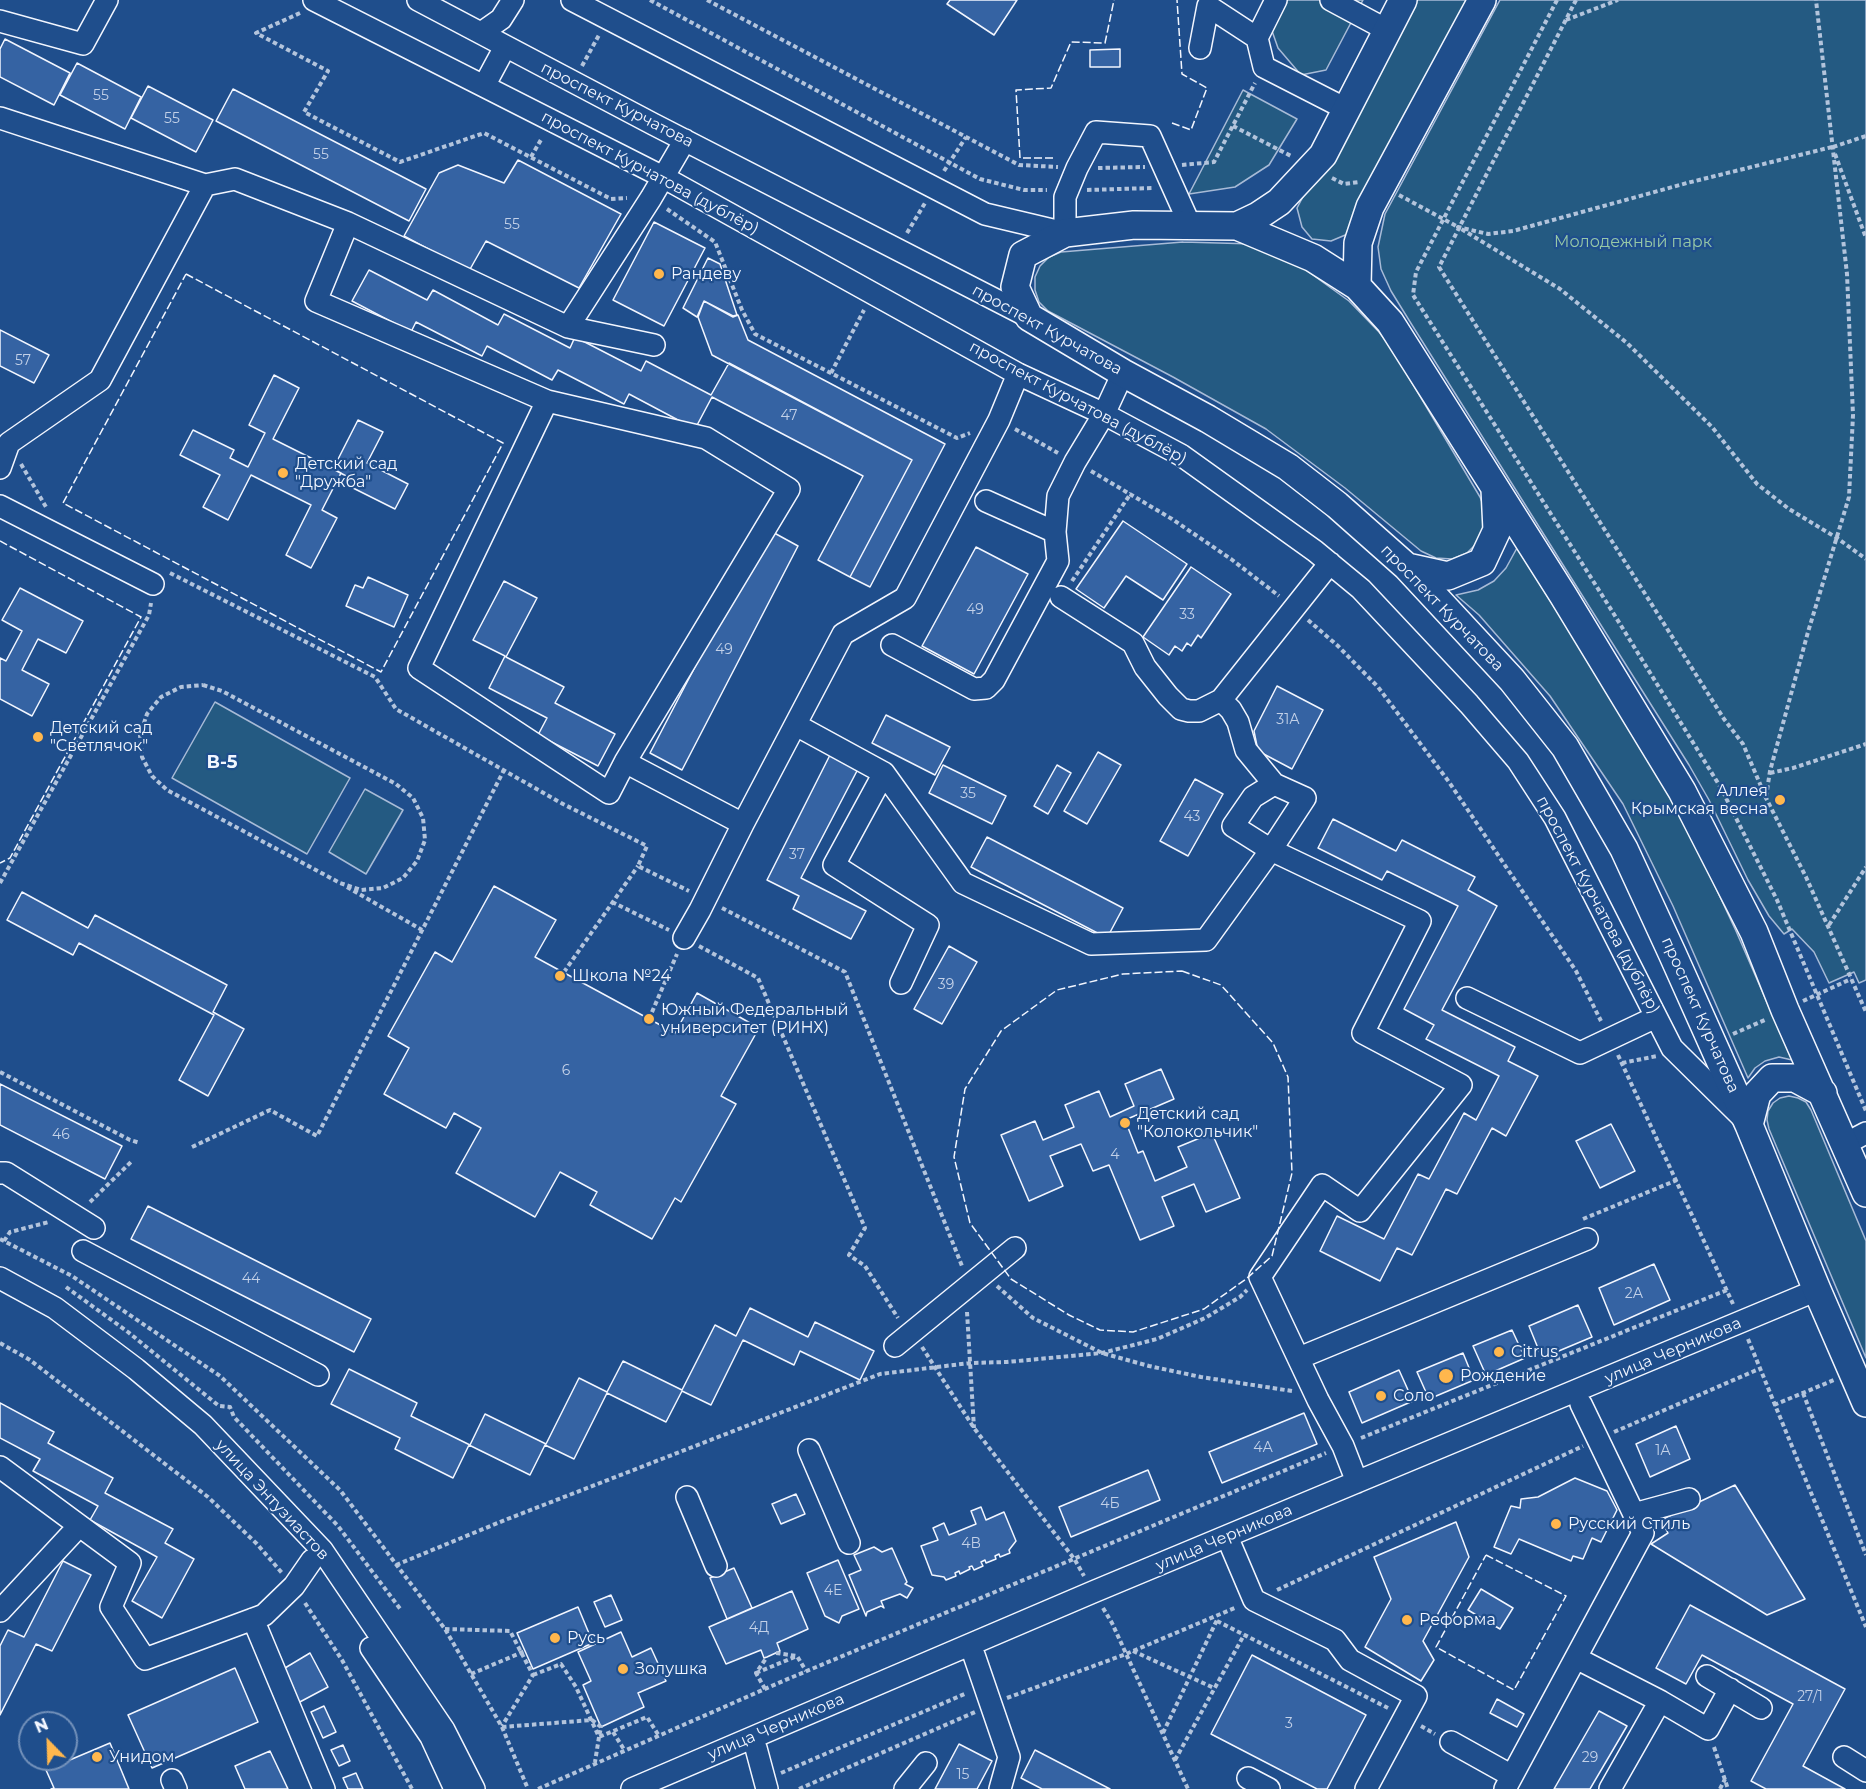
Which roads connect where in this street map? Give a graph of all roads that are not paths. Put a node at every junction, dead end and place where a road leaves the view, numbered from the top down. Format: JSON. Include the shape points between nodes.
{"nodes":[{"id":1,"x":107,"y":0,"type":"edge"},
{"id":2,"x":418,"y":0,"type":"edge"},
{"id":3,"x":513,"y":0,"type":"edge"},
{"id":4,"x":572,"y":0,"type":"edge"},
{"id":5,"x":1276,"y":0,"type":"edge"},
{"id":6,"x":1331,"y":0,"type":"edge"},
{"id":7,"x":1403,"y":0,"type":"edge"},
{"id":8,"x":1482,"y":0,"type":"edge"},
{"id":9,"x":318,"y":2,"type":"edge"},
{"id":10,"x":0,"y":21,"type":"edge"},
{"id":11,"x":1387,"y":30,"type":"junction"},
{"id":12,"x":481,"y":33,"type":"junction"},
{"id":13,"x":1257,"y":38,"type":"junction"},
{"id":14,"x":505,"y":47,"type":"junction"},
{"id":15,"x":1200,"y":48,"type":"dead end"},
{"id":16,"x":484,"y":86,"type":"junction"},
{"id":17,"x":1346,"y":109,"type":"junction"},
{"id":18,"x":0,"y":118,"type":"edge"},
{"id":19,"x":685,"y":140,"type":"junction"},
{"id":20,"x":663,"y":177,"type":"junction"},
{"id":21,"x":205,"y":185,"type":"junction"},
{"id":22,"x":348,"y":224,"type":"junction"},
{"id":23,"x":1190,"y":225,"type":"junction"},
{"id":24,"x":1237,"y":226,"type":"junction"},
{"id":25,"x":1065,"y":233,"type":"junction"},
{"id":26,"x":1357,"y":286,"type":"junction"},
{"id":27,"x":1029,"y":317,"type":"junction"},
{"id":28,"x":568,"y":327,"type":"junction"},
{"id":29,"x":654,"y":345,"type":"dead end"},
{"id":30,"x":1123,"y":373,"type":"junction"},
{"id":31,"x":1018,"y":374,"type":"junction"},
{"id":32,"x":547,"y":401,"type":"junction"},
{"id":33,"x":1104,"y":414,"type":"junction"},
{"id":34,"x":4,"y":439,"type":"edge"},
{"id":35,"x":0,"y":468,"type":"edge"},
{"id":36,"x":1495,"y":487,"type":"junction"},
{"id":37,"x":986,"y":501,"type":"dead end"},
{"id":38,"x":0,"y":506,"type":"edge"},
{"id":39,"x":1055,"y":532,"type":"junction"},
{"id":40,"x":1330,"y":563,"type":"junction"},
{"id":41,"x":1407,"y":567,"type":"junction"},
{"id":42,"x":153,"y":584,"type":"road end"},
{"id":43,"x":1061,"y":597,"type":"road end"},
{"id":44,"x":892,"y":645,"type":"dead end"},
{"id":45,"x":1221,"y":699,"type":"junction"},
{"id":46,"x":796,"y":724,"type":"junction"},
{"id":47,"x":625,"y":762,"type":"junction"},
{"id":48,"x":884,"y":774,"type":"junction"},
{"id":49,"x":1274,"y":784,"type":"junction"},
{"id":50,"x":743,"y":824,"type":"junction"},
{"id":51,"x":1271,"y":850,"type":"junction"},
{"id":52,"x":684,"y":938,"type":"road end"},
{"id":53,"x":901,"y":983,"type":"dead end"},
{"id":54,"x":1467,"y":998,"type":"dead end"},
{"id":55,"x":1656,"y":1017,"type":"junction"},
{"id":56,"x":1823,"y":1093,"type":"junction"},
{"id":57,"x":1749,"y":1125,"type":"junction"},
{"id":58,"x":1855,"y":1139,"type":"edge"},
{"id":59,"x":0,"y":1173,"type":"edge"},
{"id":60,"x":1866,"y":1193,"type":"edge"},
{"id":61,"x":94,"y":1227,"type":"dead end"},
{"id":62,"x":1587,"y":1239,"type":"dead end"},
{"id":63,"x":1015,"y":1248,"type":"dead end"},
{"id":64,"x":83,"y":1251,"type":"dead end"},
{"id":65,"x":0,"y":1278,"type":"edge"},
{"id":66,"x":0,"y":1292,"type":"edge"},
{"id":67,"x":1819,"y":1296,"type":"junction"},
{"id":68,"x":895,"y":1346,"type":"dead end"},
{"id":69,"x":1299,"y":1358,"type":"junction"},
{"id":70,"x":318,"y":1375,"type":"dead end"},
{"id":71,"x":1866,"y":1403,"type":"edge"},
{"id":72,"x":1581,"y":1404,"type":"junction"},
{"id":73,"x":810,"y":1450,"type":"dead end"},
{"id":74,"x":0,"y":1467,"type":"edge"},
{"id":75,"x":1357,"y":1482,"type":"junction"},
{"id":76,"x":687,"y":1497,"type":"dead end"},
{"id":77,"x":1689,"y":1499,"type":"dead end"},
{"id":78,"x":1634,"y":1514,"type":"junction"},
{"id":79,"x":79,"y":1526,"type":"junction"},
{"id":80,"x":849,"y":1543,"type":"dead end"},
{"id":81,"x":1231,"y":1546,"type":"junction"},
{"id":82,"x":312,"y":1560,"type":"junction"},
{"id":83,"x":716,"y":1566,"type":"dead end"},
{"id":84,"x":1096,"y":1597,"type":"junction"},
{"id":85,"x":0,"y":1611,"type":"edge"},
{"id":86,"x":253,"y":1619,"type":"junction"},
{"id":87,"x":974,"y":1655,"type":"junction"},
{"id":88,"x":1576,"y":1658,"type":"junction"},
{"id":89,"x":1707,"y":1676,"type":"dead end"},
{"id":90,"x":1730,"y":1689,"type":"junction"},
{"id":91,"x":1660,"y":1701,"type":"junction"},
{"id":92,"x":1761,"y":1708,"type":"dead end"},
{"id":93,"x":1451,"y":1743,"type":"road end"},
{"id":94,"x":756,"y":1748,"type":"junction"},
{"id":95,"x":1845,"y":1757,"type":"dead end"},
{"id":96,"x":926,"y":1763,"type":"dead end"},
{"id":97,"x":1866,"y":1771,"type":"edge"},
{"id":98,"x":1248,"y":1778,"type":"dead end"},
{"id":99,"x":1509,"y":1783,"type":"edge"},
{"id":100,"x":766,"y":1785,"type":"edge"},
{"id":101,"x":324,"y":1789,"type":"edge"},
{"id":102,"x":455,"y":1789,"type":"edge"},
{"id":103,"x":474,"y":1789,"type":"edge"},
{"id":104,"x":632,"y":1789,"type":"edge"},
{"id":105,"x":661,"y":1789,"type":"edge"},
{"id":106,"x":905,"y":1789,"type":"edge"},
{"id":107,"x":1000,"y":1789,"type":"edge"},
{"id":108,"x":1269,"y":1789,"type":"edge"},
{"id":109,"x":1366,"y":1789,"type":"edge"},
{"id":110,"x":1610,"y":1789,"type":"edge"}],
"edges":[{"from":1,"to":10,"type":"street","via":[[83,44]]},
{"from":2,"to":12,"type":"street","name":"проспект Курчатова"},
{"from":3,"to":12,"type":"street","via":[[501,19]]},
{"from":4,"to":25,"type":"street","via":[[985,214]]},
{"from":5,"to":13,"type":"street"},
{"from":6,"to":11,"type":"street"},
{"from":7,"to":11,"type":"main road"},
{"from":8,"to":26,"type":"main road","via":[[1370,207],[1358,243]]},
{"from":9,"to":16,"type":"street","name":"проспект Курчатова (дублёр)"},
{"from":11,"to":17,"type":"main road"},
{"from":12,"to":14,"type":"street","name":"проспект Курчатова"},
{"from":13,"to":15,"type":"street","via":[[1208,6]]},
{"from":13,"to":17,"type":"street","via":[[1264,67]]},
{"from":14,"to":16,"type":"street"},
{"from":14,"to":19,"type":"street","name":"проспект Курчатова"},
{"from":16,"to":20,"type":"street","name":"проспект Курчатова (дублёр)"},
{"from":17,"to":24,"type":"main road","via":[[1323,155],[1312,167],[1279,202]]},
{"from":18,"to":21,"type":"street"},
{"from":19,"to":20,"type":"street"},
{"from":19,"to":27,"type":"street","name":"проспект Курчатова"},
{"from":20,"to":28,"type":"street"},
{"from":20,"to":31,"type":"street","name":"проспект Курчатова (дублёр)"},
{"from":21,"to":22,"type":"street","via":[[234,178]]},
{"from":21,"to":34,"type":"street","via":[[100,380]]},
{"from":22,"to":28,"type":"street"},
{"from":22,"to":32,"type":"street","via":[[316,301]]},
{"from":23,"to":24,"type":"main road"},
{"from":23,"to":25,"type":"main road","via":[[1134,225]]},
{"from":23,"to":25,"type":"street","via":[[1150,136],[1096,132],[1065,197]]},
{"from":24,"to":26,"type":"main road","via":[[1313,258]]},
{"from":25,"to":27,"type":"main road","via":[[1023,255],[1015,287]]},
{"from":26,"to":36,"type":"main road","via":[[1390,322]]},
{"from":27,"to":30,"type":"main road","name":"проспект Курчатова"},
{"from":28,"to":29,"type":"street"},
{"from":30,"to":33,"type":"street"},
{"from":30,"to":41,"type":"main road","name":"проспект Курчатова","via":[[1288,466]]},
{"from":31,"to":33,"type":"street","name":"проспект Курчатова (дублёр)"},
{"from":31,"to":46,"type":"street","via":[[999,420],[905,598],[843,634]]},
{"from":32,"to":47,"type":"street","via":[[419,668],[609,793]]},
{"from":32,"to":47,"type":"street","via":[[706,438],[789,489]]},
{"from":33,"to":39,"type":"street","via":[[1058,496]]},
{"from":33,"to":40,"type":"street","name":"проспект Курчатова (дублёр)","via":[[1181,455]]},
{"from":34,"to":35,"type":"street"},
{"from":36,"to":41,"type":"main road","via":[[1497,530],[1482,562],[1448,576]]},
{"from":36,"to":56,"type":"main road","via":[[1682,790],[1754,932]]},
{"from":37,"to":39,"type":"street"},
{"from":38,"to":42,"type":"street"},
{"from":39,"to":44,"type":"street","via":[[1058,561],[994,680],[986,688],[974,689]]},
{"from":40,"to":45,"type":"street"},
{"from":40,"to":55,"type":"street","name":"проспект Курчатова (дублёр)","via":[[1360,589],[1518,760],[1555,818]]},
{"from":41,"to":57,"type":"main road","name":"проспект Курчатова","via":[[1512,680],[1565,747],[1624,849]]},
{"from":43,"to":45,"type":"street","via":[[1133,643],[1145,667],[1181,709],[1199,711]]},
{"from":45,"to":49,"type":"street","via":[[1238,722],[1246,750]]},
{"from":46,"to":48,"type":"street"},
{"from":46,"to":50,"type":"street"},
{"from":47,"to":50,"type":"street"},
{"from":48,"to":51,"type":"street","via":[[963,882],[1091,944],[1206,940]]},
{"from":48,"to":53,"type":"street","via":[[834,865],[928,925]]},
{"from":49,"to":51,"type":"street","via":[[1305,798]]},
{"from":49,"to":51,"type":"street","via":[[1253,797],[1233,826]]},
{"from":50,"to":52,"type":"street"},
{"from":51,"to":69,"type":"street","via":[[1420,921],[1363,1033],[1461,1086],[1360,1211],[1322,1185],[1260,1277]]},
{"from":54,"to":55,"type":"street","via":[[1580,1053]]},
{"from":55,"to":57,"type":"street","name":"проспект Курчатова (дублёр)","via":[[1677,1053]]},
{"from":56,"to":57,"type":"main road","via":[[1795,1078],[1772,1078],[1757,1094]]},
{"from":56,"to":58,"type":"main road"},
{"from":57,"to":67,"type":"main road","name":"проспект Курчатова"},
{"from":58,"to":60,"type":"main road"},
{"from":59,"to":61,"type":"street"},
{"from":62,"to":69,"type":"street"},
{"from":63,"to":68,"type":"street"},
{"from":64,"to":70,"type":"street"},
{"from":65,"to":103,"type":"street","name":"улица Энтузиастов","via":[[55,1308],[195,1418],[322,1550],[444,1730]]},
{"from":66,"to":82,"type":"street","via":[[59,1323],[197,1436]]},
{"from":67,"to":71,"type":"main road","name":"проспект Курчатова"},
{"from":67,"to":72,"type":"street","name":"улица Черникова","via":[[1745,1333]]},
{"from":67,"to":75,"type":"street","name":"улица Черникова"},
{"from":69,"to":75,"type":"street"},
{"from":72,"to":78,"type":"street"},
{"from":72,"to":81,"type":"street","name":"улица Черникова"},
{"from":73,"to":80,"type":"street"},
{"from":74,"to":79,"type":"street"},
{"from":75,"to":84,"type":"street","name":"улица Черникова"},
{"from":76,"to":83,"type":"street"},
{"from":77,"to":78,"type":"street"},
{"from":78,"to":88,"type":"street","via":[[1643,1533]]},
{"from":79,"to":85,"type":"street"},
{"from":79,"to":86,"type":"street","via":[[130,1563],[111,1607],[145,1659]]},
{"from":81,"to":84,"type":"street","name":"улица Черникова"},
{"from":81,"to":109,"type":"street","via":[[1254,1600],[1335,1640],[1350,1660],[1416,1696]]},
{"from":82,"to":86,"type":"street","via":[[294,1586],[264,1615]]},
{"from":82,"to":102,"type":"street","via":[[430,1737]]},
{"from":84,"to":87,"type":"street","name":"улица Черникова"},
{"from":84,"to":104,"type":"street","name":"улица Черникова"},
{"from":86,"to":101,"type":"street"},
{"from":87,"to":94,"type":"street","name":"улица Черникова"},
{"from":87,"to":107,"type":"street","via":[[1009,1757]]},
{"from":88,"to":91,"type":"street"},
{"from":88,"to":99,"type":"street"},
{"from":89,"to":90,"type":"street"},
{"from":90,"to":91,"type":"street","via":[[1708,1729]]},
{"from":90,"to":92,"type":"street"},
{"from":91,"to":110,"type":"street"},
{"from":93,"to":99,"type":"street"},
{"from":94,"to":100,"type":"street"},
{"from":94,"to":105,"type":"street","name":"улица Черникова"},
{"from":95,"to":97,"type":"street"},
{"from":96,"to":106,"type":"street"},
{"from":98,"to":108,"type":"street"}]}
